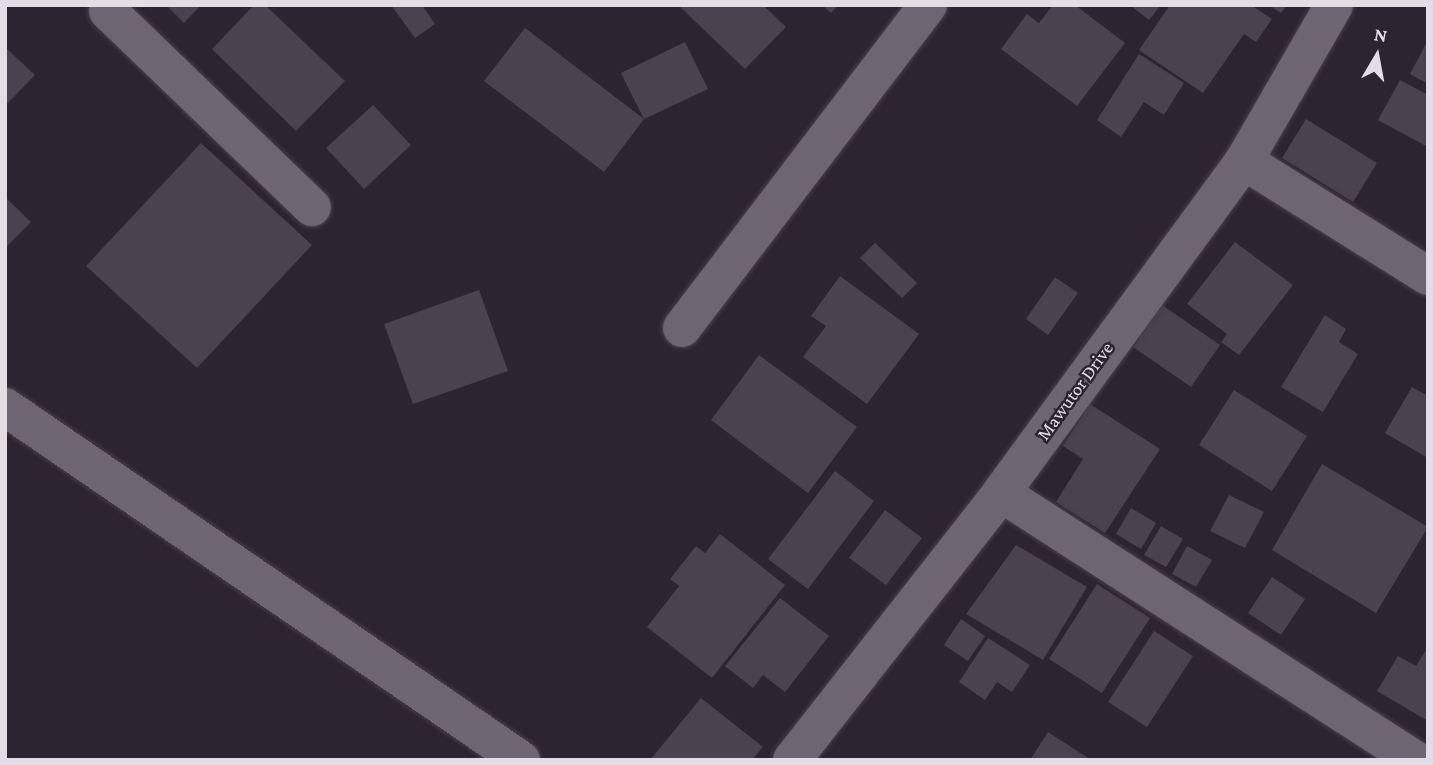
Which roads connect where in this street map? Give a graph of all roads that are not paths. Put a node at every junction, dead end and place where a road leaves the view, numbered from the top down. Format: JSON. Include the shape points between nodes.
{"nodes":[{"id":1,"x":928,"y":5,"type":"edge"},
{"id":2,"x":1334,"y":5,"type":"edge"},
{"id":3,"x":108,"y":7,"type":"edge"},
{"id":4,"x":1244,"y":161,"type":"junction"},
{"id":5,"x":312,"y":207,"type":"dead end"},
{"id":6,"x":1428,"y":276,"type":"edge"},
{"id":7,"x":682,"y":328,"type":"dead end"},
{"id":8,"x":5,"y":407,"type":"edge"},
{"id":9,"x":1001,"y":492,"type":"junction"},
{"id":10,"x":521,"y":760,"type":"edge"},
{"id":11,"x":792,"y":760,"type":"edge"},
{"id":12,"x":1416,"y":760,"type":"edge"}],
"edges":[{"from":1,"to":7,"type":"street"},
{"from":2,"to":4,"type":"street","name":"Mawutor Drive"},
{"from":3,"to":5,"type":"street"},
{"from":4,"to":6,"type":"street"},
{"from":4,"to":9,"type":"street","name":"Mawutor Drive"},
{"from":8,"to":10,"type":"street"},
{"from":9,"to":11,"type":"street","name":"Mawutor Drive"},
{"from":9,"to":12,"type":"street"}]}
